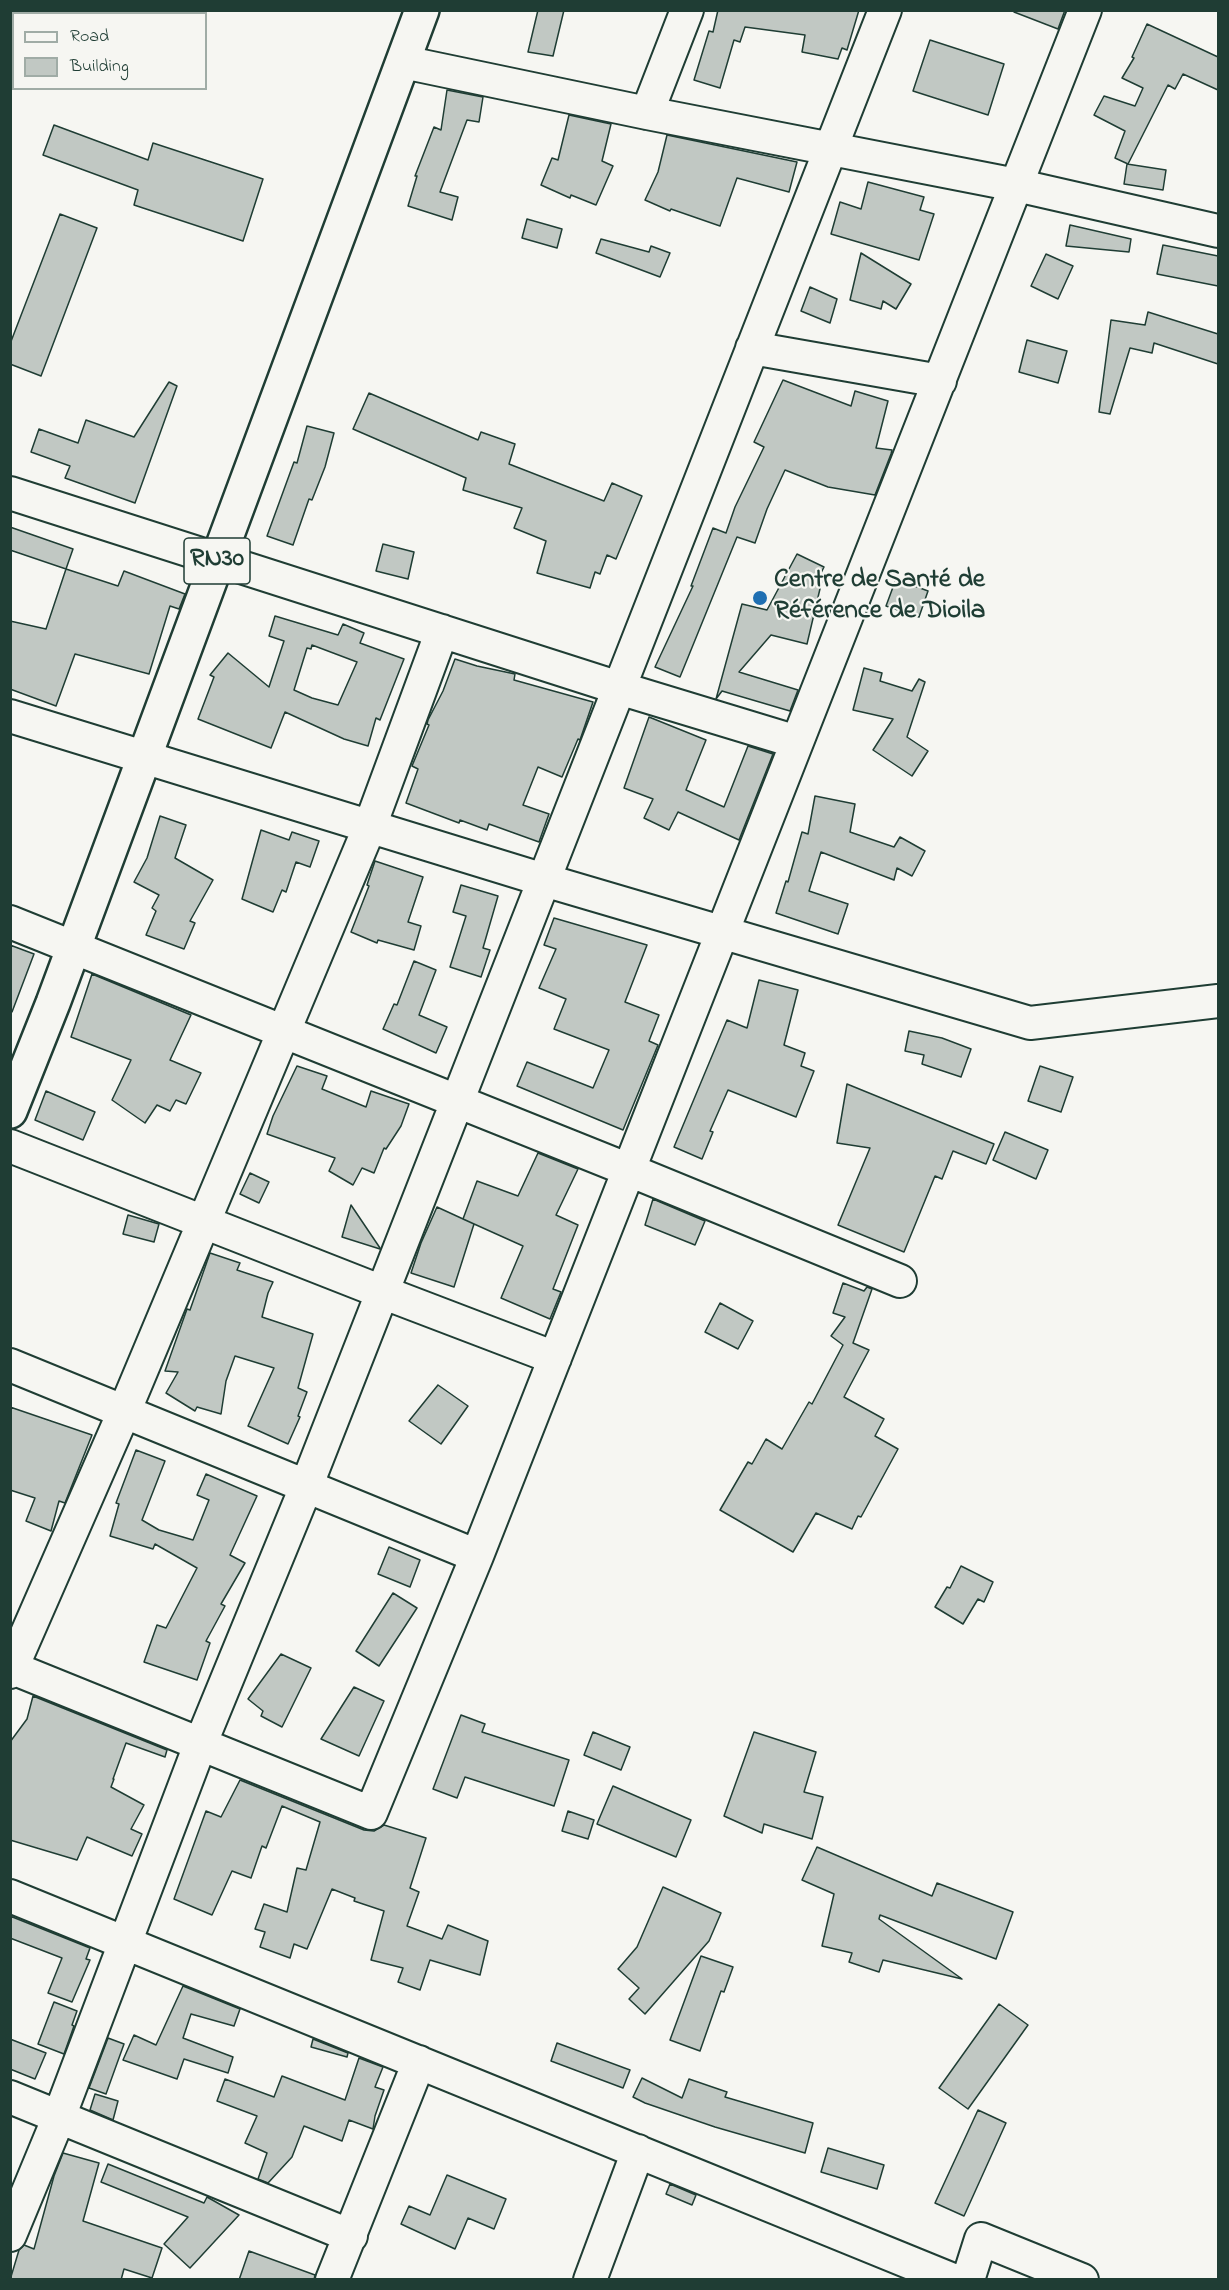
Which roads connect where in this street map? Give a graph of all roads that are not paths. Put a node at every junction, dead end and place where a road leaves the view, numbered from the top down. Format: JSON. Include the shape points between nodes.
{"nodes":[{"id":1,"x":422,"y":10,"type":"edge"},
{"id":2,"x":687,"y":10,"type":"edge"},
{"id":3,"x":885,"y":10,"type":"edge"},
{"id":4,"x":1085,"y":10,"type":"edge"},
{"id":5,"x":403,"y":62,"type":"junction"},
{"id":6,"x":647,"y":113,"type":"junction"},
{"id":7,"x":830,"y":149,"type":"junction"},
{"id":8,"x":1016,"y":185,"type":"junction"},
{"id":9,"x":1218,"y":231,"type":"edge"},
{"id":10,"x":752,"y":348,"type":"junction"},
{"id":11,"x":940,"y":381,"type":"junction"},
{"id":12,"x":10,"y":493,"type":"edge"},
{"id":13,"x":218,"y":559,"type":"junction"},
{"id":14,"x":442,"y":631,"type":"junction"},
{"id":15,"x":619,"y":688,"type":"junction"},
{"id":16,"x":10,"y":716,"type":"edge"},
{"id":17,"x":797,"y":742,"type":"junction"},
{"id":18,"x":144,"y":757,"type":"junction"},
{"id":19,"x":370,"y":826,"type":"junction"},
{"id":20,"x":544,"y":880,"type":"junction"},
{"id":21,"x":10,"y":922,"type":"edge"},
{"id":22,"x":723,"y":931,"type":"junction"},
{"id":23,"x":74,"y":947,"type":"junction"},
{"id":24,"x":1218,"y":1001,"type":"edge"},
{"id":25,"x":284,"y":1032,"type":"junction"},
{"id":26,"x":457,"y":1102,"type":"junction"},
{"id":27,"x":10,"y":1111,"type":"edge"},
{"id":28,"x":10,"y":1146,"type":"edge"},
{"id":29,"x":629,"y":1170,"type":"junction"},
{"id":30,"x":204,"y":1222,"type":"junction"},
{"id":31,"x":900,"y":1281,"type":"dead end"},
{"id":32,"x":382,"y":1292,"type":"junction"},
{"id":33,"x":555,"y":1358,"type":"junction"},
{"id":34,"x":10,"y":1365,"type":"edge"},
{"id":35,"x":124,"y":1412,"type":"junction"},
{"id":36,"x":306,"y":1487,"type":"junction"},
{"id":37,"x":477,"y":1556,"type":"junction"},
{"id":38,"x":11,"y":1669,"type":"edge"},
{"id":39,"x":200,"y":1745,"type":"junction"},
{"id":40,"x":10,"y":1896,"type":"edge"},
{"id":41,"x":125,"y":1943,"type":"junction"},
{"id":42,"x":419,"y":2062,"type":"junction"},
{"id":43,"x":10,"y":2097,"type":"edge"},
{"id":44,"x":59,"y":2117,"type":"junction"},
{"id":45,"x":638,"y":2151,"type":"junction"},
{"id":46,"x":10,"y":2235,"type":"edge"},
{"id":47,"x":351,"y":2236,"type":"junction"},
{"id":48,"x":332,"y":2280,"type":"edge"},
{"id":49,"x":590,"y":2280,"type":"edge"},
{"id":50,"x":953,"y":2280,"type":"edge"},
{"id":51,"x":968,"y":2280,"type":"edge"},
{"id":52,"x":1082,"y":2280,"type":"edge"}],
"edges":[{"from":1,"to":5,"type":"main road","number":"RN30"},
{"from":2,"to":6,"type":"street"},
{"from":3,"to":7,"type":"street"},
{"from":4,"to":8,"type":"street"},
{"from":5,"to":6,"type":"street"},
{"from":5,"to":13,"type":"main road","number":"RN30"},
{"from":6,"to":7,"type":"street"},
{"from":7,"to":8,"type":"street"},
{"from":7,"to":10,"type":"street"},
{"from":8,"to":9,"type":"street"},
{"from":8,"to":11,"type":"street"},
{"from":10,"to":11,"type":"street"},
{"from":10,"to":15,"type":"street"},
{"from":11,"to":17,"type":"street"},
{"from":12,"to":13,"type":"street"},
{"from":13,"to":14,"type":"street"},
{"from":13,"to":18,"type":"main road","number":"RN30"},
{"from":14,"to":15,"type":"street"},
{"from":14,"to":19,"type":"street"},
{"from":15,"to":17,"type":"street"},
{"from":15,"to":20,"type":"street"},
{"from":16,"to":18,"type":"street"},
{"from":17,"to":22,"type":"street"},
{"from":18,"to":19,"type":"street"},
{"from":18,"to":23,"type":"main road","number":"RN30"},
{"from":19,"to":20,"type":"street"},
{"from":19,"to":25,"type":"street"},
{"from":20,"to":22,"type":"street"},
{"from":20,"to":26,"type":"street"},
{"from":21,"to":23,"type":"street"},
{"from":22,"to":24,"type":"street","via":[[1030,1023]]},
{"from":22,"to":29,"type":"street"},
{"from":23,"to":25,"type":"street"},
{"from":23,"to":27,"type":"main road","number":"RN30"},
{"from":25,"to":26,"type":"street"},
{"from":25,"to":30,"type":"street"},
{"from":26,"to":29,"type":"street"},
{"from":26,"to":32,"type":"street"},
{"from":28,"to":30,"type":"street"},
{"from":29,"to":31,"type":"street"},
{"from":29,"to":33,"type":"street"},
{"from":30,"to":32,"type":"street"},
{"from":30,"to":35,"type":"street"},
{"from":32,"to":33,"type":"street"},
{"from":32,"to":36,"type":"street"},
{"from":33,"to":37,"type":"street"},
{"from":34,"to":35,"type":"street"},
{"from":35,"to":36,"type":"street"},
{"from":35,"to":38,"type":"street"},
{"from":36,"to":37,"type":"street"},
{"from":36,"to":39,"type":"street"},
{"from":37,"to":39,"type":"street","via":[[371,1812]]},
{"from":38,"to":39,"type":"street"},
{"from":39,"to":41,"type":"street"},
{"from":40,"to":41,"type":"street"},
{"from":41,"to":42,"type":"street"},
{"from":41,"to":44,"type":"street"},
{"from":42,"to":45,"type":"street"},
{"from":42,"to":47,"type":"street"},
{"from":43,"to":44,"type":"street"},
{"from":44,"to":46,"type":"street"},
{"from":44,"to":47,"type":"street"},
{"from":45,"to":49,"type":"street"},
{"from":45,"to":50,"type":"street"},
{"from":47,"to":48,"type":"street"},
{"from":51,"to":52,"type":"street","via":[[981,2239]]}]}
